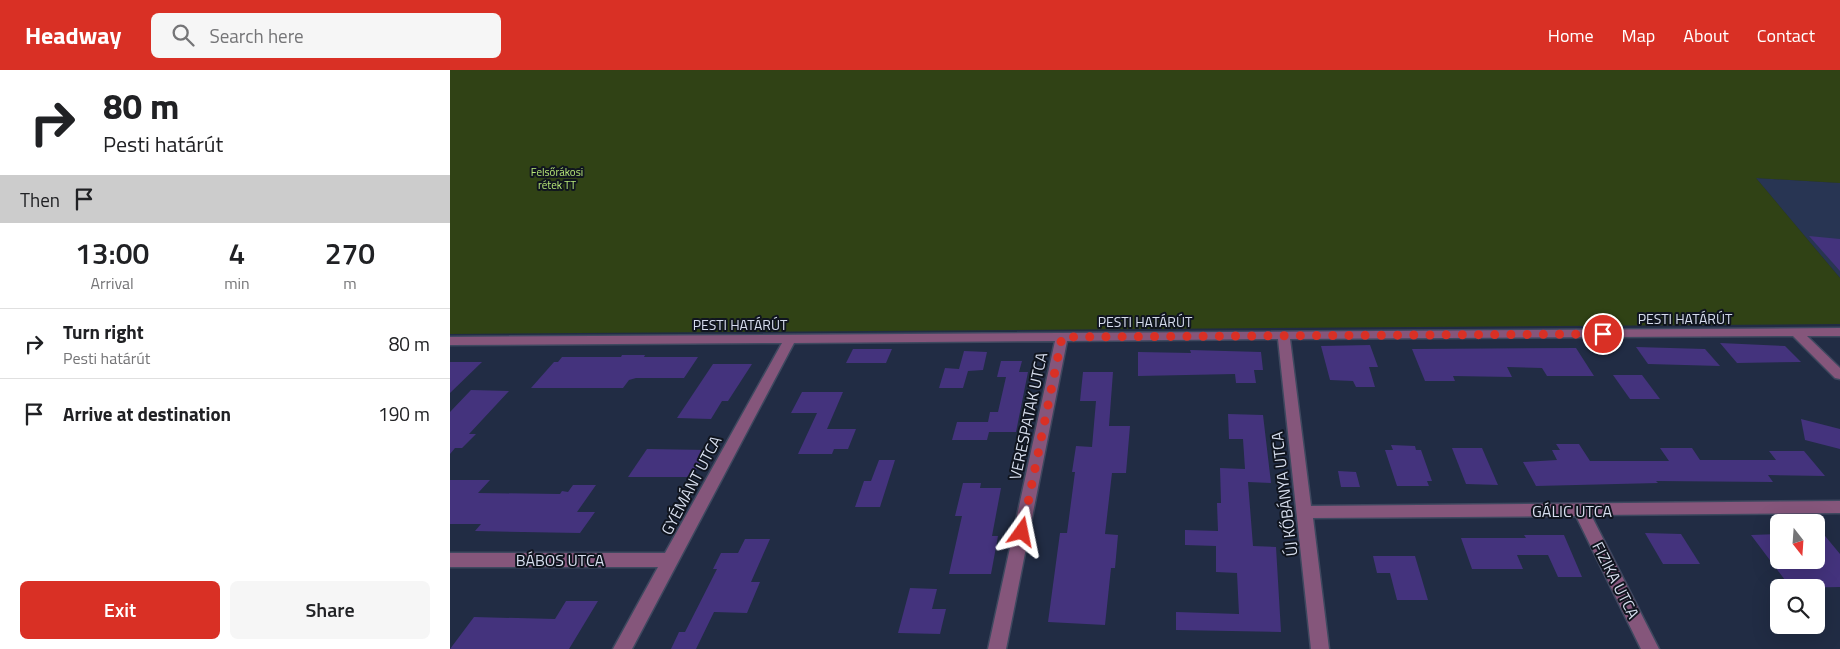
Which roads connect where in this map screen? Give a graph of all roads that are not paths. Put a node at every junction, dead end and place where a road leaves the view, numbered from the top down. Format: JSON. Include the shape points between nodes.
{"nodes":[{"id":1,"x":1796,"y":332,"type":"junction"},
{"id":2,"x":1840,"y":332,"type":"edge"},
{"id":3,"x":1284,"y":336,"type":"junction"},
{"id":4,"x":1062,"y":337,"type":"junction"},
{"id":5,"x":790,"y":339,"type":"junction"},
{"id":6,"x":450,"y":341,"type":"edge"},
{"id":7,"x":1840,"y":375,"type":"edge"},
{"id":8,"x":1840,"y":507,"type":"edge"},
{"id":9,"x":1581,"y":511,"type":"junction"},
{"id":10,"x":1304,"y":512,"type":"junction"},
{"id":11,"x":450,"y":560,"type":"edge"},
{"id":12,"x":670,"y":560,"type":"junction"},
{"id":13,"x":622,"y":649,"type":"edge"},
{"id":14,"x":998,"y":649,"type":"edge"},
{"id":15,"x":1320,"y":649,"type":"edge"},
{"id":16,"x":1650,"y":649,"type":"edge"}],
"edges":[{"from":1,"to":2,"type":"street","name":"PESTI HATÁRÚT"},
{"from":1,"to":3,"type":"street","name":"PESTI HATÁRÚT"},
{"from":1,"to":7,"type":"street"},
{"from":3,"to":4,"type":"street","name":"PESTI HATÁRÚT"},
{"from":3,"to":10,"type":"street","name":"ÚJ KŐBÁNYA UTCA"},
{"from":4,"to":5,"type":"street","name":"PESTI HATÁRÚT"},
{"from":4,"to":14,"type":"street","name":"VERESPATAK UTCA"},
{"from":5,"to":6,"type":"street","name":"PESTI HATÁRÚT"},
{"from":5,"to":12,"type":"street","name":"GYÉMÁNT UTCA"},
{"from":8,"to":9,"type":"street","name":"GÁLIC UTCA"},
{"from":9,"to":10,"type":"street","name":"GÁLIC UTCA"},
{"from":9,"to":16,"type":"street","name":"FIZIKA UTCA"},
{"from":10,"to":15,"type":"street","name":"ÚJ KŐBÁNYA UTCA"},
{"from":11,"to":12,"type":"street","name":"BÁBOS UTCA"},
{"from":12,"to":13,"type":"street","name":"GYÉMÁNT UTCA"}]}
